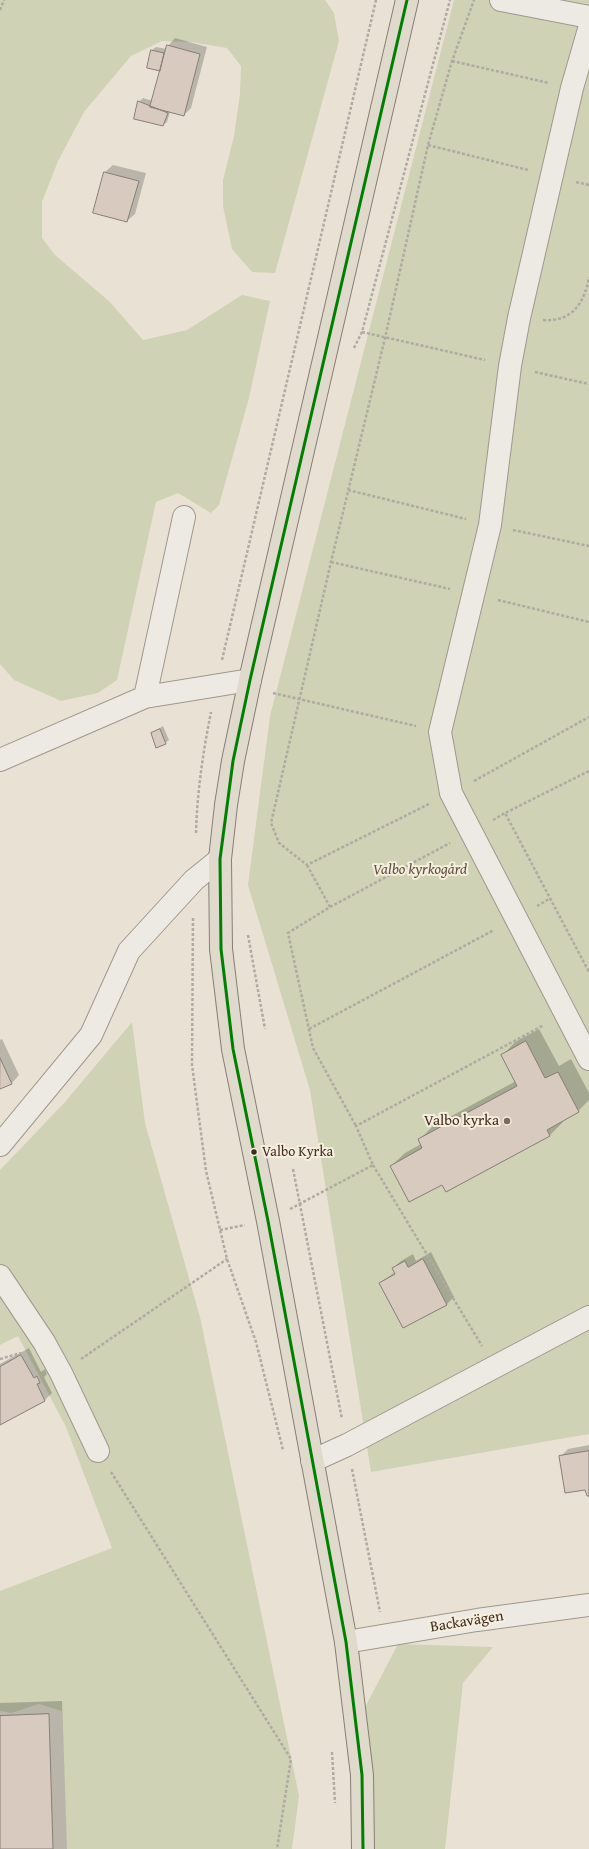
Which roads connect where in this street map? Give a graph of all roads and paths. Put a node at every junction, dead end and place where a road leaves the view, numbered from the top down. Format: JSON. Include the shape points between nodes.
{"nodes":[{"id":1,"x":4,"y":0,"type":"edge"},
{"id":2,"x":376,"y":0,"type":"edge"},
{"id":3,"x":407,"y":0,"type":"edge"},
{"id":4,"x":450,"y":0,"type":"edge"},
{"id":5,"x":474,"y":0,"type":"edge"},
{"id":6,"x":501,"y":0,"type":"edge"},
{"id":7,"x":0,"y":10,"type":"edge"},
{"id":8,"x":589,"y":17,"type":"edge"},
{"id":9,"x":589,"y":29,"type":"edge"},
{"id":10,"x":452,"y":61,"type":"junction"},
{"id":11,"x":572,"y":88,"type":"junction"},
{"id":12,"x":428,"y":145,"type":"junction"},
{"id":13,"x":552,"y":176,"type":"junction"},
{"id":14,"x":589,"y":277,"type":"edge"},
{"id":15,"x":519,"y":318,"type":"junction"},
{"id":16,"x":362,"y":332,"type":"junction"},
{"id":17,"x":385,"y":338,"type":"junction"},
{"id":18,"x":353,"y":350,"type":"dead end"},
{"id":19,"x":510,"y":366,"type":"junction"},
{"id":20,"x":589,"y":384,"type":"edge"},
{"id":21,"x":348,"y":490,"type":"junction"},
{"id":22,"x":184,"y":517,"type":"dead end"},
{"id":23,"x":490,"y":524,"type":"junction"},
{"id":24,"x":589,"y":546,"type":"edge"},
{"id":25,"x":331,"y":562,"type":"junction"},
{"id":26,"x":473,"y":594,"type":"junction"},
{"id":27,"x":589,"y":622,"type":"edge"},
{"id":28,"x":216,"y":686,"type":"junction"},
{"id":29,"x":259,"y":686,"type":"junction"},
{"id":30,"x":145,"y":697,"type":"junction"},
{"id":31,"x":299,"y":699,"type":"junction"},
{"id":32,"x":589,"y":717,"type":"edge"},
{"id":33,"x":440,"y":732,"type":"junction"},
{"id":34,"x":0,"y":760,"type":"edge"},
{"id":35,"x":589,"y":771,"type":"edge"},
{"id":36,"x":451,"y":793,"type":"junction"},
{"id":37,"x":505,"y":813,"type":"junction"},
{"id":38,"x":471,"y":831,"type":"junction"},
{"id":39,"x":220,"y":859,"type":"junction"},
{"id":40,"x":307,"y":865,"type":"junction"},
{"id":41,"x":549,"y":899,"type":"junction"},
{"id":42,"x":330,"y":907,"type":"junction"},
{"id":43,"x":516,"y":918,"type":"junction"},
{"id":44,"x":247,"y":931,"type":"dead end"},
{"id":45,"x":589,"y":972,"type":"edge"},
{"id":46,"x":566,"y":1014,"type":"junction"},
{"id":47,"x":265,"y":1028,"type":"dead end"},
{"id":48,"x":309,"y":1029,"type":"junction"},
{"id":49,"x":589,"y":1059,"type":"edge"},
{"id":50,"x":356,"y":1126,"type":"junction"},
{"id":51,"x":0,"y":1145,"type":"edge"},
{"id":52,"x":373,"y":1165,"type":"junction"},
{"id":53,"x":292,"y":1168,"type":"dead end"},
{"id":54,"x":300,"y":1204,"type":"junction"},
{"id":55,"x":268,"y":1221,"type":"junction"},
{"id":56,"x":220,"y":1230,"type":"dead end"},
{"id":57,"x":227,"y":1259,"type":"dead end"},
{"id":58,"x":0,"y":1276,"type":"edge"},
{"id":59,"x":589,"y":1316,"type":"edge"},
{"id":60,"x":494,"y":1366,"type":"junction"},
{"id":61,"x":61,"y":1373,"type":"junction"},
{"id":62,"x":347,"y":1445,"type":"junction"},
{"id":63,"x":98,"y":1451,"type":"joint"},
{"id":64,"x":312,"y":1461,"type":"junction"},
{"id":65,"x":589,"y":1605,"type":"edge"},
{"id":66,"x":385,"y":1636,"type":"junction"},
{"id":67,"x":346,"y":1642,"type":"junction"},
{"id":68,"x":277,"y":1849,"type":"edge"},
{"id":69,"x":363,"y":1849,"type":"edge"}],
"edges":[{"from":1,"to":7,"type":"path"},
{"from":2,"to":28,"type":"path"},
{"from":3,"to":29,"type":"main road"},
{"from":4,"to":16,"type":"path"},
{"from":5,"to":10,"type":"path"},
{"from":6,"to":8,"type":"street"},
{"from":9,"to":11,"type":"street"},
{"from":10,"to":11,"type":"path"},
{"from":10,"to":12,"type":"path"},
{"from":11,"to":13,"type":"street"},
{"from":12,"to":13,"type":"path"},
{"from":12,"to":17,"type":"path"},
{"from":13,"to":15,"type":"street"},
{"from":14,"to":15,"type":"path","via":[[583,298],[567,316],[556,321]]},
{"from":15,"to":19,"type":"street"},
{"from":16,"to":17,"type":"path"},
{"from":16,"to":18,"type":"path"},
{"from":17,"to":19,"type":"path"},
{"from":17,"to":21,"type":"path"},
{"from":19,"to":20,"type":"path"},
{"from":19,"to":23,"type":"street"},
{"from":21,"to":23,"type":"path"},
{"from":21,"to":25,"type":"path"},
{"from":22,"to":30,"type":"street"},
{"from":23,"to":24,"type":"path"},
{"from":23,"to":26,"type":"street"},
{"from":25,"to":26,"type":"path"},
{"from":25,"to":31,"type":"path"},
{"from":26,"to":27,"type":"path"},
{"from":26,"to":33,"type":"street"},
{"from":28,"to":29,"type":"street"},
{"from":28,"to":30,"type":"street"},
{"from":29,"to":31,"type":"path"},
{"from":29,"to":39,"type":"main road","via":[[232,761]]},
{"from":30,"to":34,"type":"street"},
{"from":31,"to":33,"type":"path"},
{"from":31,"to":40,"type":"path","via":[[272,823],[279,844]]},
{"from":32,"to":36,"type":"path"},
{"from":33,"to":36,"type":"street"},
{"from":35,"to":37,"type":"path"},
{"from":36,"to":38,"type":"street"},
{"from":36,"to":40,"type":"path"},
{"from":37,"to":38,"type":"path"},
{"from":37,"to":41,"type":"path"},
{"from":38,"to":42,"type":"path"},
{"from":38,"to":43,"type":"street"},
{"from":39,"to":51,"type":"street","via":[[194,880],[129,951],[91,1035]]},
{"from":39,"to":55,"type":"main road","via":[[221,950],[233,1049]]},
{"from":40,"to":42,"type":"path"},
{"from":41,"to":43,"type":"path"},
{"from":41,"to":45,"type":"path"},
{"from":42,"to":48,"type":"path","via":[[288,933]]},
{"from":43,"to":46,"type":"street"},
{"from":43,"to":48,"type":"path"},
{"from":44,"to":47,"type":"path"},
{"from":46,"to":49,"type":"street"},
{"from":46,"to":50,"type":"path"},
{"from":48,"to":50,"type":"path","via":[[313,1048]]},
{"from":50,"to":52,"type":"path"},
{"from":52,"to":54,"type":"path"},
{"from":52,"to":60,"type":"path"},
{"from":53,"to":54,"type":"path"},
{"from":54,"to":55,"type":"path"},
{"from":54,"to":62,"type":"path"},
{"from":55,"to":56,"type":"path"},
{"from":55,"to":64,"type":"main road"},
{"from":57,"to":61,"type":"path"},
{"from":58,"to":61,"type":"street","via":[[44,1342]]},
{"from":59,"to":60,"type":"street"},
{"from":60,"to":62,"type":"street"},
{"from":61,"to":63,"type":"street"},
{"from":62,"to":64,"type":"street"},
{"from":62,"to":66,"type":"path"},
{"from":63,"to":68,"type":"path","via":[[291,1759]]},
{"from":64,"to":67,"type":"main road"},
{"from":65,"to":66,"type":"street","name":"Backavägen"},
{"from":66,"to":67,"type":"street","name":"Backavägen"},
{"from":67,"to":69,"type":"main road","via":[[362,1775]]}]}
